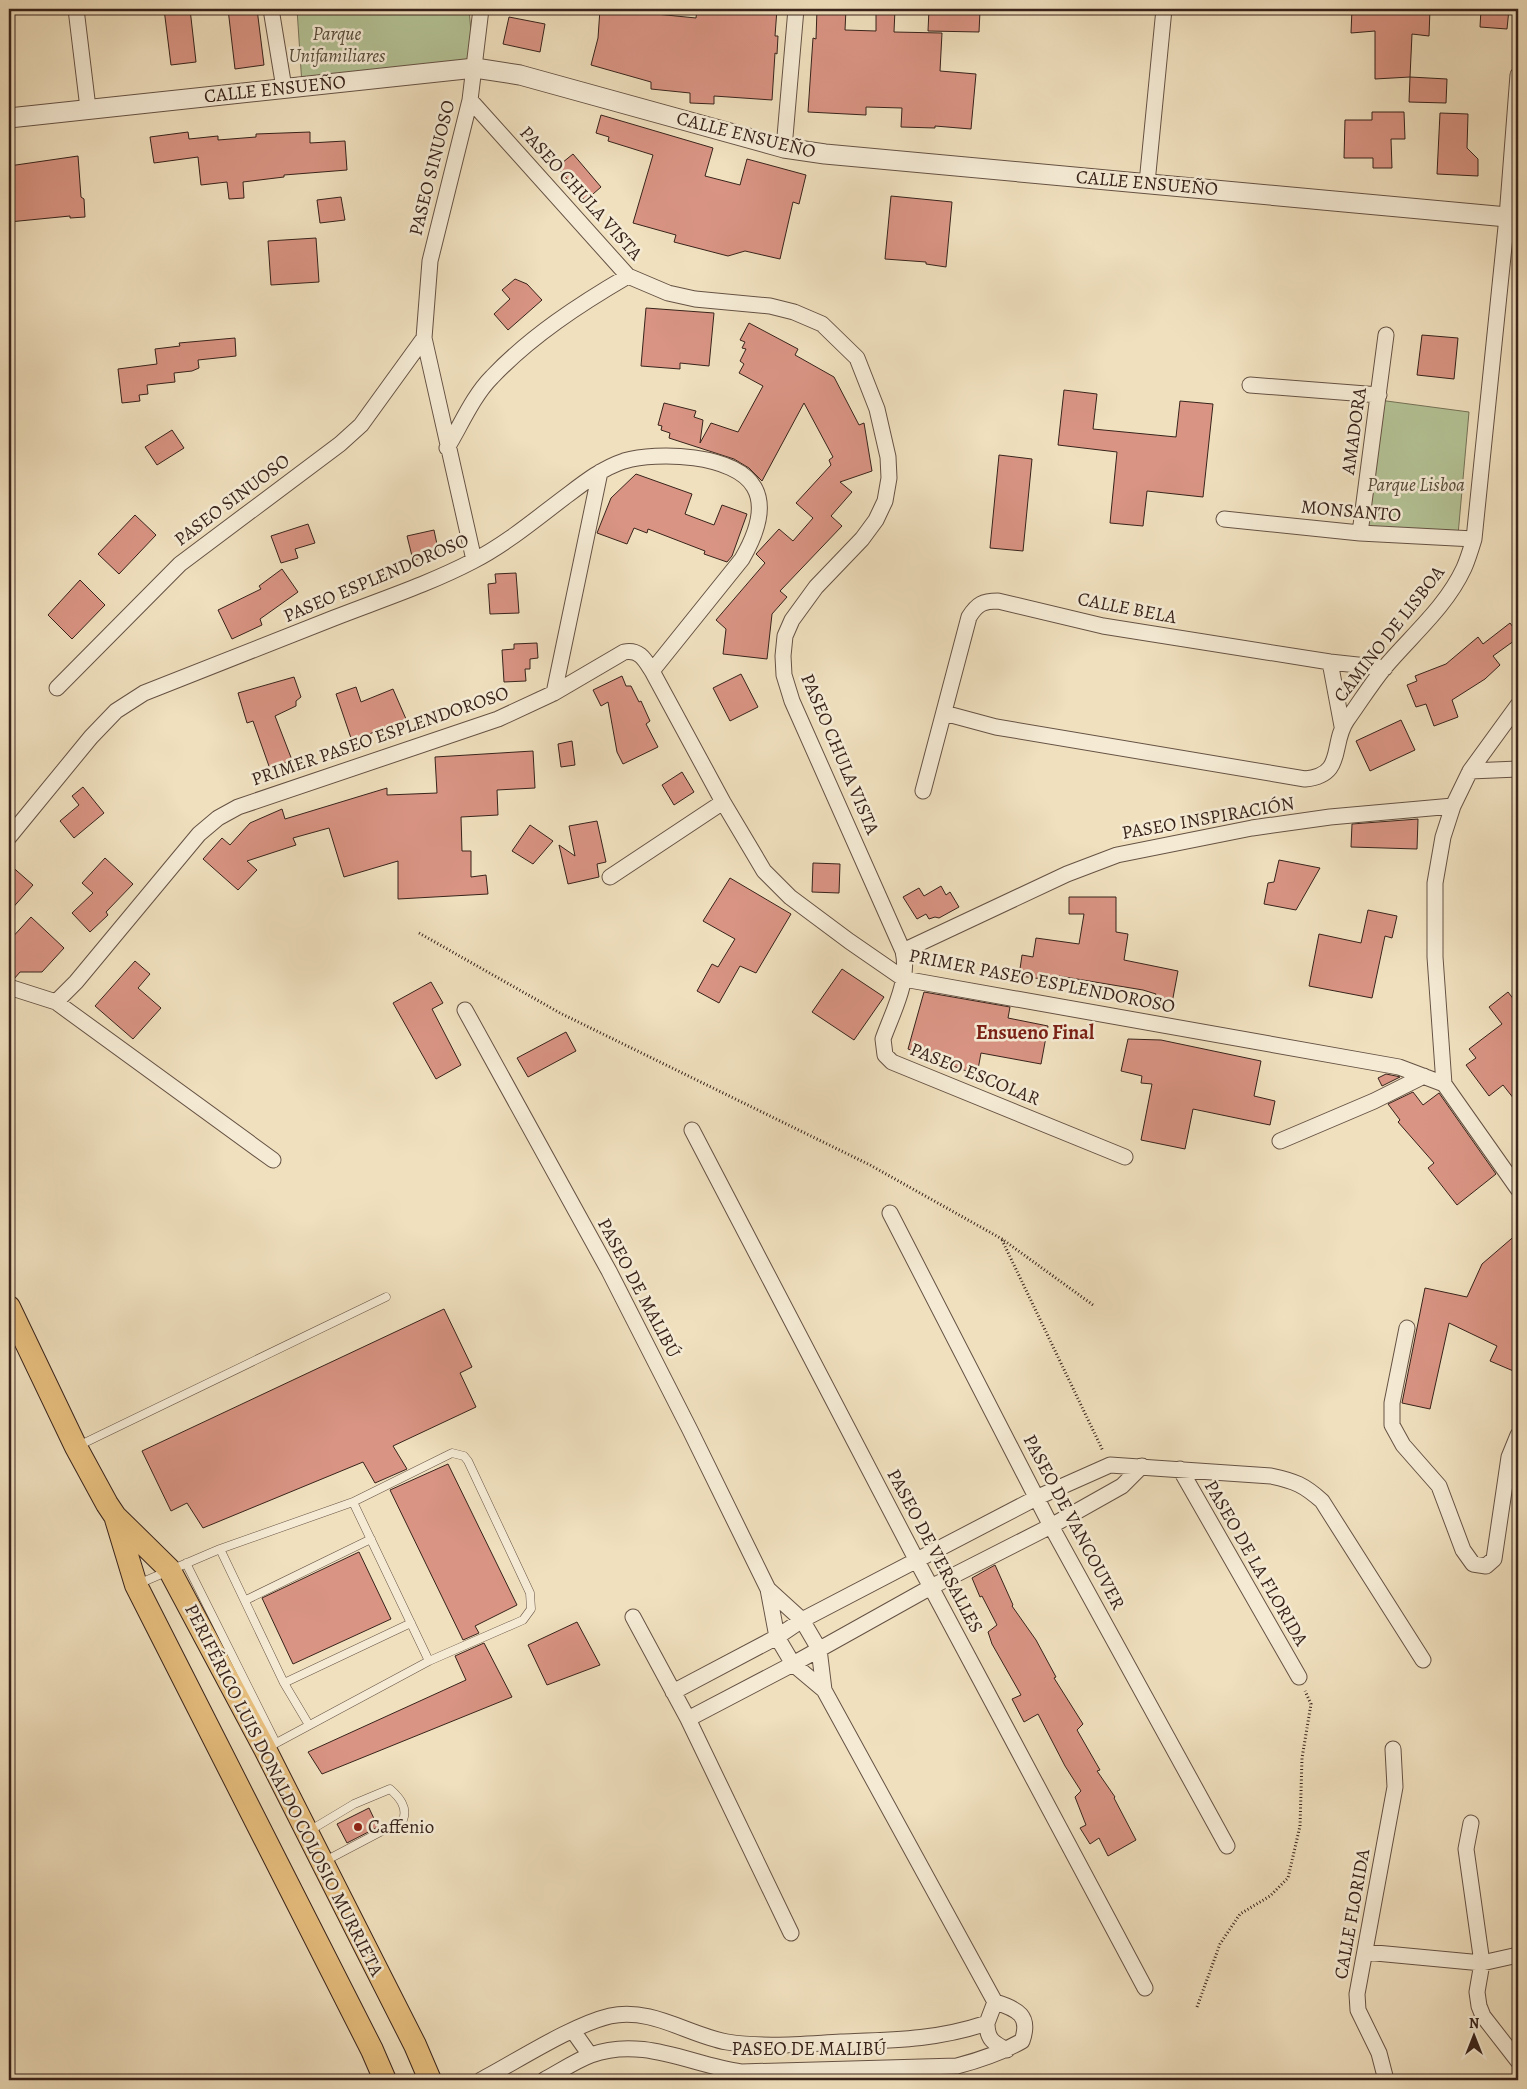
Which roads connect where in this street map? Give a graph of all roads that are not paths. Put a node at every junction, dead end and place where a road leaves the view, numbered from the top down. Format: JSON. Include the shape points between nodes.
{"nodes":[{"id":1,"x":76,"y":9,"type":"edge"},
{"id":2,"x":271,"y":9,"type":"edge"},
{"id":3,"x":481,"y":9,"type":"edge"},
{"id":4,"x":796,"y":9,"type":"edge"},
{"id":5,"x":1164,"y":9,"type":"edge"},
{"id":6,"x":475,"y":68,"type":"junction"},
{"id":7,"x":1518,"y":75,"type":"edge"},
{"id":8,"x":284,"y":88,"type":"junction"},
{"id":9,"x":470,"y":100,"type":"junction"},
{"id":10,"x":88,"y":108,"type":"junction"},
{"id":11,"x":9,"y":118,"type":"edge"},
{"id":12,"x":784,"y":148,"type":"junction"},
{"id":13,"x":1148,"y":183,"type":"junction"},
{"id":14,"x":1513,"y":217,"type":"edge"},
{"id":15,"x":628,"y":276,"type":"junction"},
{"id":16,"x":1386,"y":335,"type":"dead end"},
{"id":17,"x":424,"y":338,"type":"junction"},
{"id":18,"x":1250,"y":385,"type":"dead end"},
{"id":19,"x":1379,"y":395,"type":"junction"},
{"id":20,"x":447,"y":448,"type":"junction"},
{"id":21,"x":600,"y":472,"type":"junction"},
{"id":22,"x":1224,"y":519,"type":"dead end"},
{"id":23,"x":1360,"y":533,"type":"junction"},
{"id":24,"x":1474,"y":539,"type":"junction"},
{"id":25,"x":474,"y":560,"type":"junction"},
{"id":26,"x":1330,"y":662,"type":"junction"},
{"id":27,"x":1385,"y":668,"type":"junction"},
{"id":28,"x":652,"y":671,"type":"junction"},
{"id":29,"x":57,"y":688,"type":"dead end"},
{"id":30,"x":554,"y":693,"type":"junction"},
{"id":31,"x":1518,"y":705,"type":"edge"},
{"id":32,"x":944,"y":713,"type":"junction"},
{"id":33,"x":1342,"y":726,"type":"junction"},
{"id":34,"x":1518,"y":769,"type":"edge"},
{"id":35,"x":1470,"y":771,"type":"junction"},
{"id":36,"x":923,"y":791,"type":"dead end"},
{"id":37,"x":723,"y":802,"type":"junction"},
{"id":38,"x":1453,"y":806,"type":"junction"},
{"id":39,"x":9,"y":837,"type":"edge"},
{"id":40,"x":610,"y":877,"type":"dead end"},
{"id":41,"x":904,"y":965,"type":"junction"},
{"id":42,"x":9,"y":987,"type":"edge"},
{"id":43,"x":56,"y":1002,"type":"junction"},
{"id":44,"x":466,"y":1010,"type":"dead end"},
{"id":45,"x":1424,"y":1076,"type":"junction"},
{"id":46,"x":1444,"y":1084,"type":"junction"},
{"id":47,"x":692,"y":1130,"type":"dead end"},
{"id":48,"x":1280,"y":1141,"type":"dead end"},
{"id":49,"x":1125,"y":1157,"type":"dead end"},
{"id":50,"x":272,"y":1160,"type":"dead end"},
{"id":51,"x":1518,"y":1189,"type":"edge"},
{"id":52,"x":890,"y":1213,"type":"dead end"},
{"id":53,"x":386,"y":1298,"type":"dead end"},
{"id":54,"x":9,"y":1307,"type":"edge"},
{"id":55,"x":1407,"y":1328,"type":"dead end"},
{"id":56,"x":1518,"y":1435,"type":"edge"},
{"id":57,"x":76,"y":1447,"type":"junction"},
{"id":58,"x":1142,"y":1466,"type":"junction"},
{"id":59,"x":1180,"y":1469,"type":"junction"},
{"id":60,"x":1038,"y":1497,"type":"junction"},
{"id":61,"x":353,"y":1502,"type":"junction"},
{"id":62,"x":115,"y":1516,"type":"junction"},
{"id":63,"x":1051,"y":1526,"type":"junction"},
{"id":64,"x":371,"y":1540,"type":"junction"},
{"id":65,"x":220,"y":1549,"type":"junction"},
{"id":66,"x":917,"y":1561,"type":"junction"},
{"id":67,"x":178,"y":1566,"type":"junction"},
{"id":68,"x":136,"y":1585,"type":"junction"},
{"id":69,"x":931,"y":1587,"type":"junction"},
{"id":70,"x":768,"y":1589,"type":"junction"},
{"id":71,"x":246,"y":1600,"type":"junction"},
{"id":72,"x":633,"y":1617,"type":"dead end"},
{"id":73,"x":802,"y":1620,"type":"junction"},
{"id":74,"x":411,"y":1623,"type":"junction"},
{"id":75,"x":777,"y":1637,"type":"junction"},
{"id":76,"x":819,"y":1649,"type":"junction"},
{"id":77,"x":429,"y":1660,"type":"junction"},
{"id":78,"x":1423,"y":1660,"type":"dead end"},
{"id":79,"x":793,"y":1664,"type":"junction"},
{"id":80,"x":1299,"y":1677,"type":"road end"},
{"id":81,"x":284,"y":1683,"type":"junction"},
{"id":82,"x":824,"y":1690,"type":"junction"},
{"id":83,"x":673,"y":1692,"type":"junction"},
{"id":84,"x":688,"y":1719,"type":"junction"},
{"id":85,"x":309,"y":1725,"type":"junction"},
{"id":86,"x":270,"y":1746,"type":"junction"},
{"id":87,"x":1394,"y":1749,"type":"dead end"},
{"id":88,"x":1471,"y":1823,"type":"dead end"},
{"id":89,"x":307,"y":1832,"type":"junction"},
{"id":90,"x":1227,"y":1846,"type":"dead end"},
{"id":91,"x":323,"y":1862,"type":"junction"},
{"id":92,"x":791,"y":1933,"type":"dead end"},
{"id":93,"x":1365,"y":1952,"type":"junction"},
{"id":94,"x":1518,"y":1955,"type":"edge"},
{"id":95,"x":1482,"y":1963,"type":"junction"},
{"id":96,"x":1145,"y":1988,"type":"dead end"},
{"id":97,"x":995,"y":2002,"type":"junction"},
{"id":98,"x":987,"y":2023,"type":"junction"},
{"id":99,"x":573,"y":2031,"type":"junction"},
{"id":100,"x":793,"y":2045,"type":"junction"},
{"id":101,"x":1007,"y":2050,"type":"junction"},
{"id":102,"x":590,"y":2055,"type":"junction"},
{"id":103,"x":1518,"y":2062,"type":"edge"},
{"id":104,"x":793,"y":2076,"type":"edge"},
{"id":105,"x":385,"y":2080,"type":"edge"},
{"id":106,"x":430,"y":2080,"type":"edge"},
{"id":107,"x":481,"y":2080,"type":"edge"},
{"id":108,"x":544,"y":2080,"type":"edge"},
{"id":109,"x":1386,"y":2080,"type":"edge"}],
"edges":[{"from":1,"to":10,"type":"street"},
{"from":2,"to":8,"type":"street"},
{"from":3,"to":6,"type":"street","name":"PASEO SINUOSO"},
{"from":4,"to":12,"type":"street"},
{"from":5,"to":13,"type":"street"},
{"from":6,"to":8,"type":"street","name":"CALLE ENSUEÑO"},
{"from":6,"to":9,"type":"street","name":"PASEO SINUOSO"},
{"from":6,"to":12,"type":"street","name":"CALLE ENSUEÑO","via":[[520,75]]},
{"from":7,"to":14,"type":"street","name":"CAMINO DE LISBOA"},
{"from":8,"to":10,"type":"street","name":"CALLE ENSUEÑO"},
{"from":9,"to":15,"type":"street","name":"PASEO CHULA VISTA"},
{"from":9,"to":17,"type":"street","name":"PASEO SINUOSO","via":[[430,261]]},
{"from":10,"to":11,"type":"street","name":"CALLE ENSUEÑO"},
{"from":12,"to":13,"type":"street","name":"CALLE ENSUEÑO"},
{"from":13,"to":14,"type":"street","name":"CALLE ENSUEÑO"},
{"from":14,"to":24,"type":"street","name":"CAMINO DE LISBOA"},
{"from":15,"to":20,"type":"street","via":[[583,303],[492,377]]},
{"from":15,"to":41,"type":"street","name":"PASEO CHULA VISTA","via":[[668,293],[694,299],[770,306],[822,324],[857,358],[867,379],[888,457],[885,501],[862,539],[816,587],[792,620],[782,656],[792,701]]},
{"from":16,"to":19,"type":"street","name":"AMADORA"},
{"from":17,"to":20,"type":"street","name":"PASEO SINUOSO"},
{"from":17,"to":29,"type":"street","name":"PASEO SINUOSO","via":[[361,425],[180,564]]},
{"from":18,"to":19,"type":"street"},
{"from":19,"to":23,"type":"street","name":"AMADORA"},
{"from":20,"to":25,"type":"street","name":"PASEO SINUOSO"},
{"from":21,"to":25,"type":"street","name":"PASEO ESPLENDOROSO","via":[[506,541]]},
{"from":21,"to":28,"type":"street","name":"PASEO ESPLENDOROSO","via":[[639,458],[680,456],[730,468],[747,478],[755,489],[758,519],[754,538],[742,559]]},
{"from":21,"to":30,"type":"street"},
{"from":22,"to":23,"type":"street","name":"MONSANTO"},
{"from":23,"to":24,"type":"street","name":"MONSANTO"},
{"from":24,"to":27,"type":"street","name":"CAMINO DE LISBOA","via":[[1464,569],[1440,607]]},
{"from":25,"to":39,"type":"street","name":"PASEO ESPLENDOROSO","via":[[404,592],[144,693],[116,711],[91,737]]},
{"from":26,"to":27,"type":"street","name":"CALLE BELA"},
{"from":26,"to":32,"type":"street","name":"CALLE BELA","via":[[1103,626],[998,600],[985,601],[975,607],[969,617]]},
{"from":26,"to":33,"type":"street"},
{"from":27,"to":33,"type":"street","name":"CAMINO DE LISBOA"},
{"from":28,"to":30,"type":"street","name":"PRIMER PASEO ESPLENDOROSO","via":[[642,656],[624,652]]},
{"from":28,"to":37,"type":"street","name":"PRIMER PASEO ESPLENDOROSO"},
{"from":30,"to":43,"type":"street","name":"PRIMER PASEO ESPLENDOROSO","via":[[498,719],[238,806],[218,818],[199,834]]},
{"from":31,"to":35,"type":"street"},
{"from":32,"to":33,"type":"street","name":"CAMINO DE LISBOA","via":[[996,727],[1305,779],[1325,774],[1333,765]]},
{"from":32,"to":36,"type":"street","name":"CALLE BELA"},
{"from":34,"to":35,"type":"street"},
{"from":35,"to":38,"type":"street"},
{"from":37,"to":40,"type":"street"},
{"from":37,"to":41,"type":"street","name":"PRIMER PASEO ESPLENDOROSO","via":[[764,871],[790,897],[849,941]]},
{"from":38,"to":41,"type":"street","name":"PASEO INSPIRACIÓN","via":[[1252,828],[1117,855],[1067,874]]},
{"from":38,"to":46,"type":"street","via":[[1443,837],[1436,883],[1436,957]]},
{"from":41,"to":45,"type":"street","name":"PRIMER PASEO ESPLENDOROSO","via":[[1399,1067]]},
{"from":41,"to":49,"type":"street","name":"PASEO ESCOLAR","via":[[883,1039],[885,1056],[892,1062]]},
{"from":42,"to":43,"type":"street"},
{"from":43,"to":50,"type":"street"},
{"from":44,"to":70,"type":"street","name":"PASEO DE MALIBÚ","via":[[610,1271]]},
{"from":45,"to":46,"type":"street","name":"PRIMER PASEO ESPLENDOROSO"},
{"from":45,"to":48,"type":"street"},
{"from":46,"to":51,"type":"street"},
{"from":47,"to":66,"type":"street","name":"PASEO DE VERSALLES"},
{"from":52,"to":60,"type":"street","name":"PASEO DE VANCOUVER"},
{"from":53,"to":57,"type":"lane"},
{"from":54,"to":57,"type":"main road","name":"PERIFÉRICO LUIS DONALDO COLOSIO MURRIETA"},
{"from":55,"to":56,"type":"street","via":[[1392,1403],[1392,1425],[1403,1445],[1439,1486],[1463,1550],[1473,1564],[1486,1566],[1494,1559],[1509,1457]]},
{"from":57,"to":62,"type":"main road","name":"PERIFÉRICO LUIS DONALDO COLOSIO MURRIETA"},
{"from":58,"to":59,"type":"street","name":"PASEO DE LA FLORIDA"},
{"from":58,"to":60,"type":"street","name":"PASEO DE LA FLORIDA","via":[[1110,1465]]},
{"from":58,"to":63,"type":"street","via":[[1122,1486]]},
{"from":59,"to":78,"type":"street","name":"PASEO DE LA FLORIDA","via":[[1271,1476],[1306,1486],[1322,1501]]},
{"from":59,"to":80,"type":"street","name":"PASEO DE LA FLORIDA"},
{"from":60,"to":63,"type":"street","name":"PASEO DE VANCOUVER"},
{"from":60,"to":66,"type":"street","name":"PASEO DE LA FLORIDA"},
{"from":61,"to":64,"type":"lane"},
{"from":61,"to":65,"type":"lane"},
{"from":61,"to":77,"type":"lane","via":[[452,1453],[464,1456],[468,1461],[530,1593],[531,1609],[523,1620]]},
{"from":62,"to":67,"type":"main road","name":"PERIFÉRICO LUIS DONALDO COLOSIO MURRIETA"},
{"from":62,"to":68,"type":"main road","name":"PERIFÉRICO LUIS DONALDO COLOSIO MURRIETA"},
{"from":63,"to":69,"type":"street"},
{"from":63,"to":90,"type":"street","name":"PASEO DE VANCOUVER"},
{"from":64,"to":71,"type":"lane"},
{"from":64,"to":74,"type":"lane"},
{"from":65,"to":67,"type":"lane"},
{"from":65,"to":71,"type":"lane"},
{"from":66,"to":69,"type":"street","name":"PASEO DE VERSALLES"},
{"from":66,"to":73,"type":"street","name":"PASEO DE LA FLORIDA"},
{"from":67,"to":68,"type":"lane"},
{"from":67,"to":86,"type":"main road","name":"PERIFÉRICO LUIS DONALDO COLOSIO MURRIETA"},
{"from":68,"to":105,"type":"main road","name":"PERIFÉRICO LUIS DONALDO COLOSIO MURRIETA"},
{"from":69,"to":76,"type":"street"},
{"from":69,"to":96,"type":"street","name":"PASEO DE VERSALLES"},
{"from":70,"to":73,"type":"street","name":"PASEO DE MALIBÚ"},
{"from":70,"to":75,"type":"street","name":"PASEO DE MALIBÚ"},
{"from":71,"to":81,"type":"lane"},
{"from":72,"to":83,"type":"street"},
{"from":73,"to":75,"type":"street","name":"PASEO DE LA FLORIDA"},
{"from":73,"to":76,"type":"street","name":"PASEO DE MALIBÚ"},
{"from":74,"to":77,"type":"lane"},
{"from":74,"to":81,"type":"lane"},
{"from":75,"to":79,"type":"street","name":"PASEO DE MALIBÚ"},
{"from":75,"to":83,"type":"street","name":"PASEO DE LA FLORIDA"},
{"from":76,"to":79,"type":"street"},
{"from":76,"to":82,"type":"street","name":"PASEO DE MALIBÚ"},
{"from":77,"to":85,"type":"lane"},
{"from":79,"to":82,"type":"street","name":"PASEO DE MALIBÚ"},
{"from":79,"to":84,"type":"street"},
{"from":81,"to":85,"type":"lane"},
{"from":82,"to":97,"type":"street","name":"PASEO DE MALIBÚ"},
{"from":83,"to":84,"type":"street"},
{"from":84,"to":92,"type":"street"},
{"from":85,"to":86,"type":"lane"},
{"from":86,"to":89,"type":"main road","name":"PERIFÉRICO LUIS DONALDO COLOSIO MURRIETA"},
{"from":87,"to":93,"type":"street","name":"CALLE FLORIDA","via":[[1394,1788]]},
{"from":88,"to":95,"type":"street","via":[[1466,1849]]},
{"from":89,"to":91,"type":"main road","name":"PERIFÉRICO LUIS DONALDO COLOSIO MURRIETA"},
{"from":89,"to":91,"type":"lane","via":[[390,1789],[402,1802],[405,1810],[403,1820]]},
{"from":91,"to":106,"type":"main road","name":"PERIFÉRICO LUIS DONALDO COLOSIO MURRIETA"},
{"from":93,"to":95,"type":"street"},
{"from":93,"to":109,"type":"street","name":"CALLE FLORIDA","via":[[1357,1994],[1358,2010],[1380,2053]]},
{"from":94,"to":95,"type":"street"},
{"from":95,"to":103,"type":"street","via":[[1477,1992],[1479,2006]]},
{"from":97,"to":98,"type":"street"},
{"from":97,"to":101,"type":"street","name":"PASEO DE MALIBÚ","via":[[1012,2008],[1024,2018],[1026,2029],[1022,2041]]},
{"from":98,"to":100,"type":"street","name":"PASEO DE MALIBÚ","via":[[929,2038]]},
{"from":98,"to":101,"type":"street","via":[[992,2043]]},
{"from":99,"to":100,"type":"street","name":"PASEO DE MALIBÚ","via":[[610,2016],[633,2014],[656,2018],[726,2041]]},
{"from":99,"to":102,"type":"street"},
{"from":99,"to":107,"type":"street","name":"PASEO DE MALIBÚ"},
{"from":100,"to":104,"type":"street"},
{"from":101,"to":104,"type":"street","name":"PASEO DE MALIBÚ","via":[[957,2066]]},
{"from":102,"to":104,"type":"street","name":"PASEO DE MALIBÚ","via":[[606,2050],[652,2049],[725,2070]]},
{"from":102,"to":108,"type":"street","name":"PASEO DE MALIBÚ"}]}
